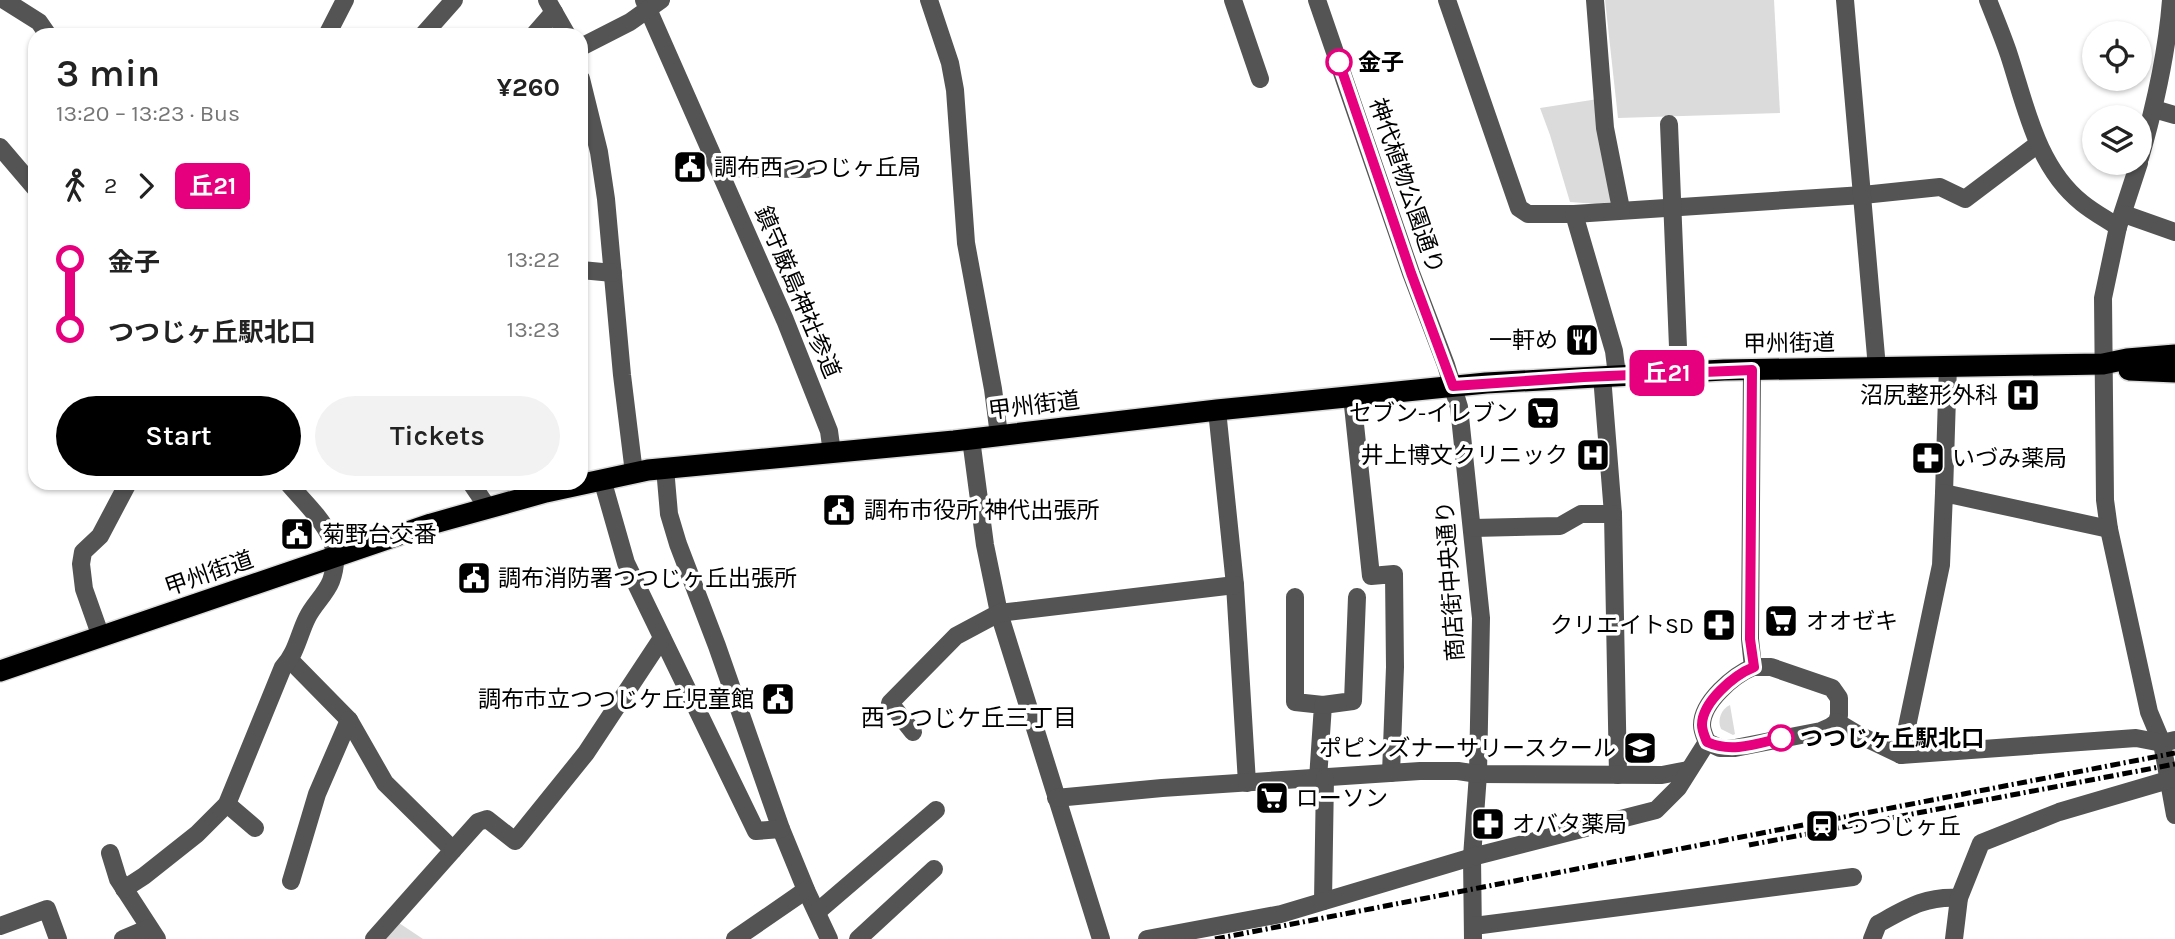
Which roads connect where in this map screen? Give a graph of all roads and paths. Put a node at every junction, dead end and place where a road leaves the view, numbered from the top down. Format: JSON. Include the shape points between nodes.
{"nodes":[{"id":1,"x":4,"y":0,"type":"edge"},
{"id":2,"x":345,"y":0,"type":"edge"},
{"id":3,"x":454,"y":0,"type":"edge"},
{"id":4,"x":929,"y":0,"type":"edge"},
{"id":5,"x":1233,"y":0,"type":"edge"},
{"id":6,"x":1317,"y":0,"type":"edge"},
{"id":7,"x":1447,"y":0,"type":"edge"},
{"id":8,"x":1595,"y":0,"type":"edge"},
{"id":9,"x":1845,"y":0,"type":"edge"},
{"id":10,"x":1988,"y":0,"type":"edge"},
{"id":11,"x":2171,"y":0,"type":"edge"},
{"id":12,"x":651,"y":3,"type":"edge"},
{"id":13,"x":551,"y":6,"type":"edge"},
{"id":14,"x":43,"y":28,"type":"edge"},
{"id":15,"x":331,"y":28,"type":"edge"},
{"id":16,"x":429,"y":28,"type":"edge"},
{"id":17,"x":538,"y":28,"type":"edge"},
{"id":18,"x":563,"y":28,"type":"edge"},
{"id":19,"x":588,"y":43,"type":"edge"},
{"id":20,"x":2168,"y":76,"type":"edge"},
{"id":21,"x":1260,"y":79,"type":"dead end"},
{"id":22,"x":588,"y":107,"type":"edge"},
{"id":23,"x":2154,"y":109,"type":"junction"},
{"id":24,"x":2175,"y":115,"type":"edge"},
{"id":25,"x":2152,"y":116,"type":"edge"},
{"id":26,"x":1669,"y":124,"type":"dead end"},
{"id":27,"x":2038,"y":145,"type":"junction"},
{"id":28,"x":0,"y":147,"type":"edge"},
{"id":29,"x":719,"y":168,"type":"junction"},
{"id":30,"x":806,"y":169,"type":"dead end"},
{"id":31,"x":2135,"y":175,"type":"edge"},
{"id":32,"x":28,"y":180,"type":"edge"},
{"id":33,"x":1863,"y":195,"type":"junction"},
{"id":34,"x":1674,"y":206,"type":"junction"},
{"id":35,"x":1621,"y":209,"type":"junction"},
{"id":36,"x":1574,"y":214,"type":"junction"},
{"id":37,"x":2121,"y":220,"type":"junction"},
{"id":38,"x":2175,"y":232,"type":"edge"},
{"id":39,"x":588,"y":271,"type":"edge"},
{"id":40,"x":613,"y":273,"type":"junction"},
{"id":41,"x":2175,"y":355,"type":"edge"},
{"id":42,"x":2103,"y":364,"type":"junction"},
{"id":43,"x":1948,"y":365,"type":"junction"},
{"id":44,"x":1877,"y":368,"type":"junction"},
{"id":45,"x":1752,"y":370,"type":"junction"},
{"id":46,"x":1679,"y":372,"type":"junction"},
{"id":47,"x":2175,"y":372,"type":"edge"},
{"id":48,"x":1609,"y":375,"type":"junction"},
{"id":49,"x":1453,"y":386,"type":"junction"},
{"id":50,"x":1352,"y":396,"type":"junction"},
{"id":51,"x":1217,"y":410,"type":"junction"},
{"id":52,"x":999,"y":435,"type":"junction"},
{"id":53,"x":971,"y":439,"type":"junction"},
{"id":54,"x":832,"y":453,"type":"junction"},
{"id":55,"x":665,"y":468,"type":"junction"},
{"id":56,"x":634,"y":473,"type":"junction"},
{"id":57,"x":602,"y":479,"type":"junction"},
{"id":58,"x":588,"y":482,"type":"edge"},
{"id":59,"x":124,"y":490,"type":"edge"},
{"id":60,"x":294,"y":490,"type":"edge"},
{"id":61,"x":476,"y":490,"type":"edge"},
{"id":62,"x":555,"y":490,"type":"edge"},
{"id":63,"x":1944,"y":493,"type":"junction"},
{"id":64,"x":488,"y":508,"type":"junction"},
{"id":65,"x":1613,"y":514,"type":"junction"},
{"id":66,"x":1473,"y":528,"type":"junction"},
{"id":67,"x":2109,"y":529,"type":"junction"},
{"id":68,"x":337,"y":557,"type":"junction"},
{"id":69,"x":1235,"y":585,"type":"junction"},
{"id":70,"x":1295,"y":597,"type":"dead end"},
{"id":71,"x":1357,"y":597,"type":"dead end"},
{"id":72,"x":999,"y":613,"type":"junction"},
{"id":73,"x":102,"y":637,"type":"junction"},
{"id":74,"x":662,"y":638,"type":"junction"},
{"id":75,"x":290,"y":660,"type":"junction"},
{"id":76,"x":1754,"y":667,"type":"junction"},
{"id":77,"x":0,"y":671,"type":"edge"},
{"id":78,"x":1323,"y":705,"type":"junction"},
{"id":79,"x":349,"y":720,"type":"junction"},
{"id":80,"x":1836,"y":722,"type":"junction"},
{"id":81,"x":913,"y":732,"type":"dead end"},
{"id":82,"x":1707,"y":742,"type":"junction"},
{"id":83,"x":2169,"y":742,"type":"edge"},
{"id":84,"x":1901,"y":755,"type":"junction"},
{"id":85,"x":1688,"y":770,"type":"junction"},
{"id":86,"x":1391,"y":772,"type":"junction"},
{"id":87,"x":1478,"y":774,"type":"junction"},
{"id":88,"x":1618,"y":775,"type":"junction"},
{"id":89,"x":1322,"y":778,"type":"junction"},
{"id":90,"x":2172,"y":778,"type":"edge"},
{"id":91,"x":1247,"y":783,"type":"junction"},
{"id":92,"x":1056,"y":798,"type":"junction"},
{"id":93,"x":227,"y":804,"type":"junction"},
{"id":94,"x":936,"y":810,"type":"dead end"},
{"id":95,"x":2175,"y":815,"type":"edge"},
{"id":96,"x":255,"y":828,"type":"dead end"},
{"id":97,"x":780,"y":829,"type":"junction"},
{"id":98,"x":453,"y":849,"type":"junction"},
{"id":99,"x":110,"y":853,"type":"dead end"},
{"id":100,"x":1472,"y":857,"type":"junction"},
{"id":101,"x":934,"y":869,"type":"dead end"},
{"id":102,"x":1853,"y":877,"type":"dead end"},
{"id":103,"x":291,"y":881,"type":"dead end"},
{"id":104,"x":124,"y":889,"type":"junction"},
{"id":105,"x":806,"y":890,"type":"junction"},
{"id":106,"x":1959,"y":898,"type":"junction"},
{"id":107,"x":1323,"y":901,"type":"junction"},
{"id":108,"x":817,"y":912,"type":"junction"},
{"id":109,"x":0,"y":926,"type":"edge"},
{"id":110,"x":1473,"y":933,"type":"edge"},
{"id":111,"x":153,"y":934,"type":"edge"},
{"id":112,"x":58,"y":939,"type":"edge"},
{"id":113,"x":123,"y":939,"type":"edge"},
{"id":114,"x":374,"y":939,"type":"edge"},
{"id":115,"x":735,"y":939,"type":"edge"},
{"id":116,"x":829,"y":939,"type":"edge"},
{"id":117,"x":858,"y":939,"type":"edge"},
{"id":118,"x":1101,"y":939,"type":"edge"},
{"id":119,"x":1147,"y":939,"type":"edge"},
{"id":120,"x":1872,"y":939,"type":"edge"},
{"id":121,"x":1954,"y":939,"type":"edge"}],
"edges":[{"from":1,"to":14,"type":"street"},
{"from":2,"to":15,"type":"street"},
{"from":3,"to":16,"type":"street"},
{"from":4,"to":52,"type":"street","via":[[955,90],[966,243]]},
{"from":5,"to":21,"type":"street"},
{"from":6,"to":49,"type":"street","name":"神代植物公園通り"},
{"from":7,"to":36,"type":"street","via":[[1519,208],[1528,214]]},
{"from":8,"to":35,"type":"street","via":[[1605,128]]},
{"from":9,"to":33,"type":"street"},
{"from":10,"to":27,"type":"street"},
{"from":11,"to":20,"type":"street"},
{"from":12,"to":19,"type":"street","via":[[629,22]]},
{"from":12,"to":29,"type":"street","name":"鎮守厳島神社参道"},
{"from":13,"to":17,"type":"street"},
{"from":13,"to":18,"type":"street"},
{"from":20,"to":23,"type":"street"},
{"from":22,"to":40,"type":"street","via":[[599,152]]},
{"from":23,"to":24,"type":"street"},
{"from":23,"to":25,"type":"street"},
{"from":26,"to":34,"type":"street"},
{"from":27,"to":33,"type":"street","via":[[1965,199],[1940,187]]},
{"from":27,"to":37,"type":"street","via":[[2080,203]]},
{"from":28,"to":32,"type":"street"},
{"from":29,"to":30,"type":"street"},
{"from":29,"to":54,"type":"street","name":"鎮守厳島神社参道","via":[[785,320],[829,431]]},
{"from":31,"to":37,"type":"street"},
{"from":33,"to":34,"type":"street"},
{"from":33,"to":44,"type":"street"},
{"from":34,"to":35,"type":"street"},
{"from":34,"to":46,"type":"street"},
{"from":35,"to":36,"type":"street"},
{"from":36,"to":48,"type":"street","via":[[1614,351]]},
{"from":37,"to":38,"type":"street"},
{"from":37,"to":42,"type":"street","via":[[2103,298]]},
{"from":39,"to":40,"type":"street"},
{"from":40,"to":56,"type":"street"},
{"from":41,"to":42,"type":"highway","name":"甲州街道"},
{"from":42,"to":43,"type":"highway","name":"甲州街道"},
{"from":42,"to":47,"type":"highway","name":"甲州街道"},
{"from":42,"to":67,"type":"street"},
{"from":43,"to":44,"type":"highway","name":"甲州街道"},
{"from":43,"to":63,"type":"street"},
{"from":44,"to":45,"type":"highway","name":"甲州街道"},
{"from":45,"to":46,"type":"highway","name":"甲州街道"},
{"from":45,"to":76,"type":"street","via":[[1750,639]]},
{"from":46,"to":48,"type":"highway","name":"甲州街道"},
{"from":48,"to":49,"type":"highway","name":"甲州街道"},
{"from":48,"to":65,"type":"street"},
{"from":49,"to":50,"type":"highway","name":"甲州街道"},
{"from":49,"to":66,"type":"street","name":"商店街中央通り"},
{"from":50,"to":51,"type":"highway","name":"甲州街道"},
{"from":50,"to":86,"type":"street","via":[[1371,576],[1394,574]]},
{"from":51,"to":52,"type":"highway","name":"甲州街道"},
{"from":51,"to":69,"type":"street"},
{"from":52,"to":53,"type":"highway","name":"甲州街道"},
{"from":53,"to":54,"type":"highway","name":"甲州街道"},
{"from":53,"to":72,"type":"street"},
{"from":54,"to":55,"type":"highway","name":"甲州街道"},
{"from":55,"to":56,"type":"highway","name":"甲州街道"},
{"from":55,"to":97,"type":"street","via":[[669,514],[678,544]]},
{"from":56,"to":57,"type":"highway","name":"甲州街道"},
{"from":57,"to":58,"type":"highway","name":"甲州街道"},
{"from":57,"to":74,"type":"street","via":[[626,563]]},
{"from":59,"to":73,"type":"street","via":[[100,537],[83,552],[81,564],[84,589]]},
{"from":60,"to":68,"type":"street","via":[[329,532]]},
{"from":61,"to":64,"type":"street"},
{"from":62,"to":64,"type":"highway","name":"甲州街道"},
{"from":63,"to":67,"type":"street"},
{"from":63,"to":84,"type":"street","via":[[1941,565]]},
{"from":64,"to":68,"type":"highway","name":"甲州街道"},
{"from":65,"to":66,"type":"street","via":[[1581,514],[1560,526]]},
{"from":65,"to":88,"type":"street"},
{"from":66,"to":87,"type":"street","name":"商店街中央通り","via":[[1481,618]]},
{"from":67,"to":83,"type":"street","via":[[2149,712]]},
{"from":68,"to":73,"type":"highway","name":"甲州街道"},
{"from":68,"to":75,"type":"street","via":[[330,584],[308,617]]},
{"from":69,"to":72,"type":"street"},
{"from":69,"to":91,"type":"street"},
{"from":70,"to":78,"type":"street","via":[[1295,702]]},
{"from":71,"to":78,"type":"street","via":[[1353,701]]},
{"from":72,"to":81,"type":"street","via":[[956,636],[891,703]]},
{"from":72,"to":92,"type":"street"},
{"from":73,"to":77,"type":"highway","name":"甲州街道"},
{"from":74,"to":97,"type":"street","via":[[756,831]]},
{"from":74,"to":98,"type":"street","via":[[586,753],[514,841],[487,819],[478,822]]},
{"from":75,"to":79,"type":"street"},
{"from":75,"to":93,"type":"street","via":[[283,667]]},
{"from":76,"to":80,"type":"street","via":[[1771,667],[1832,688],[1839,698]]},
{"from":76,"to":82,"type":"street","via":[[1740,672],[1717,694],[1703,720]]},
{"from":78,"to":89,"type":"street"},
{"from":79,"to":98,"type":"street","via":[[385,783]]},
{"from":79,"to":103,"type":"street","via":[[317,794]]},
{"from":80,"to":82,"type":"street","via":[[1821,731],[1735,748]]},
{"from":80,"to":84,"type":"street"},
{"from":82,"to":85,"type":"street"},
{"from":83,"to":84,"type":"street","via":[[2136,738]]},
{"from":83,"to":90,"type":"street"},
{"from":85,"to":88,"type":"street"},
{"from":85,"to":100,"type":"street","via":[[1656,810]]},
{"from":86,"to":87,"type":"street"},
{"from":86,"to":89,"type":"street"},
{"from":87,"to":88,"type":"street"},
{"from":87,"to":100,"type":"street","name":"商店街中央通り"},
{"from":89,"to":91,"type":"street"},
{"from":89,"to":107,"type":"street"},
{"from":90,"to":95,"type":"street"},
{"from":90,"to":106,"type":"street","via":[[2059,812],[1981,843]]},
{"from":91,"to":92,"type":"street"},
{"from":92,"to":118,"type":"street"},
{"from":93,"to":96,"type":"street"},
{"from":93,"to":104,"type":"street","via":[[197,834]]},
{"from":94,"to":108,"type":"street"},
{"from":97,"to":105,"type":"street"},
{"from":98,"to":114,"type":"street"},
{"from":99,"to":104,"type":"street"},
{"from":100,"to":107,"type":"street"},
{"from":100,"to":110,"type":"street","name":"商店街中央通り"},
{"from":101,"to":117,"type":"street"},
{"from":102,"to":110,"type":"street"},
{"from":104,"to":111,"type":"street"},
{"from":105,"to":108,"type":"street"},
{"from":105,"to":115,"type":"street"},
{"from":106,"to":120,"type":"street","via":[[1917,902],[1878,924]]},
{"from":106,"to":121,"type":"street"},
{"from":107,"to":119,"type":"street","via":[[1281,914]]},
{"from":108,"to":116,"type":"street"},
{"from":109,"to":112,"type":"street","via":[[47,909]]},
{"from":111,"to":113,"type":"street"}]}
